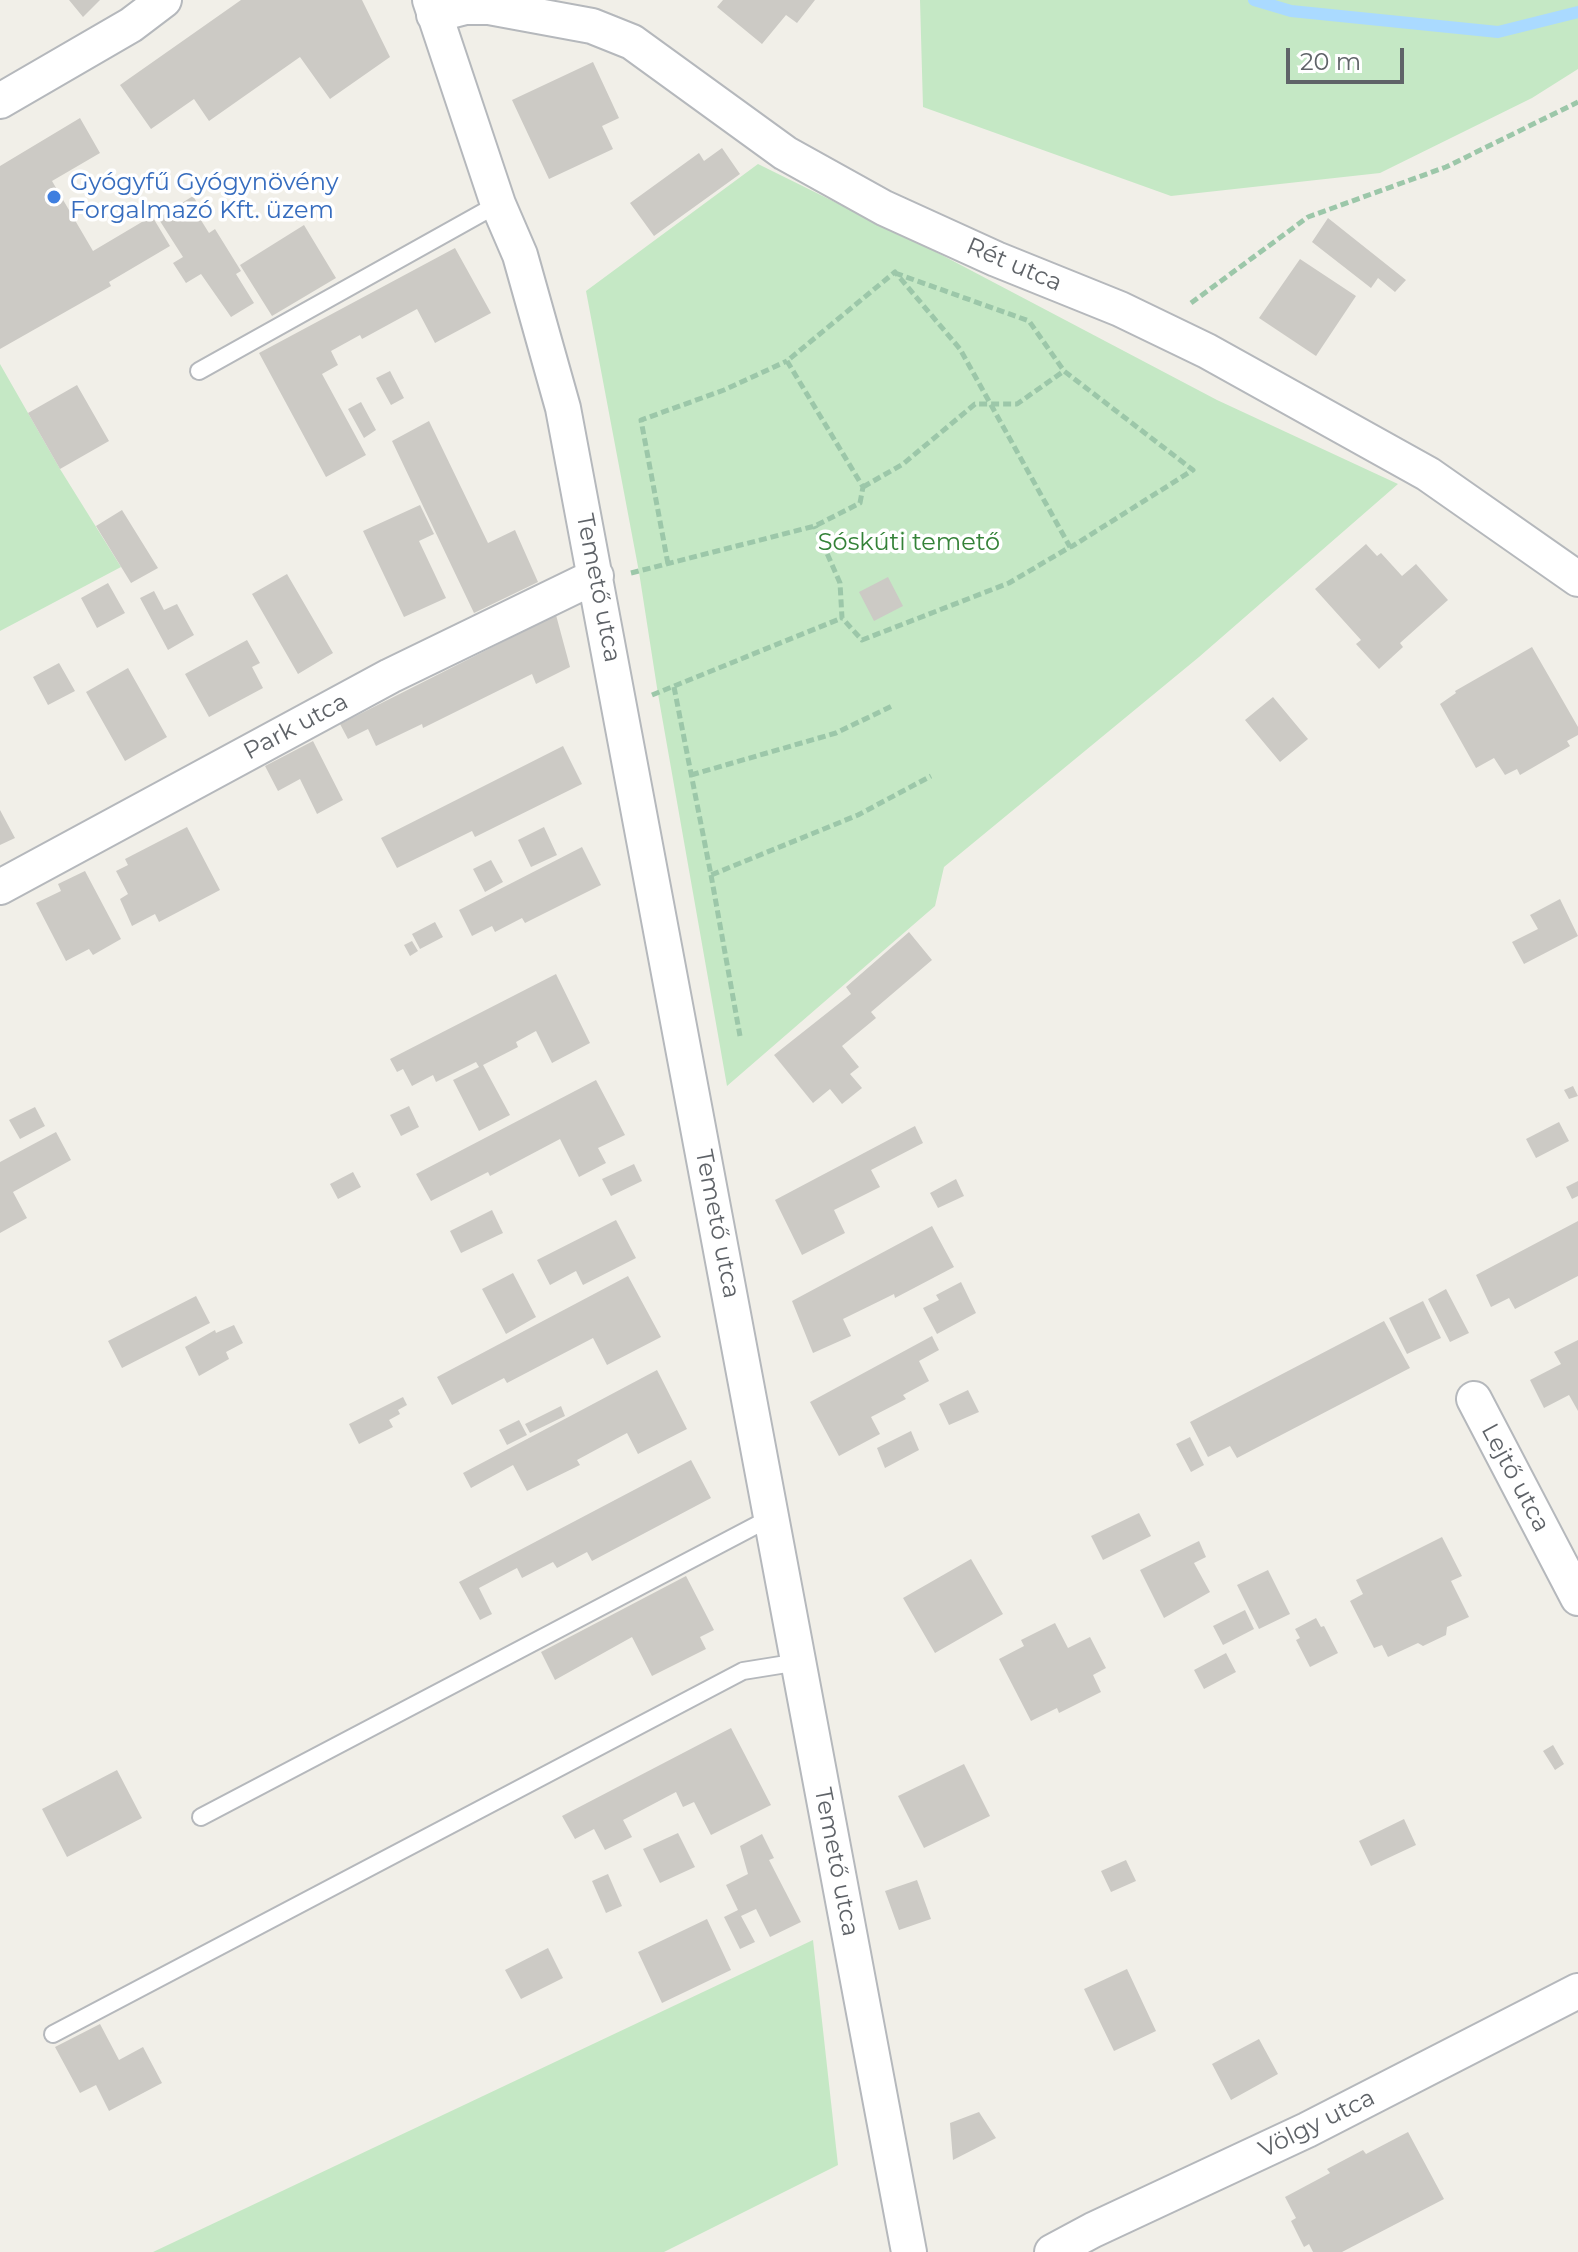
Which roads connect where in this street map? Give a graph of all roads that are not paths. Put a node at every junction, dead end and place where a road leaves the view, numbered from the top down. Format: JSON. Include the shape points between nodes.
{"nodes":[{"id":1,"x":164,"y":0,"type":"edge"},
{"id":2,"x":432,"y":7,"type":"edge"},
{"id":3,"x":0,"y":101,"type":"edge"},
{"id":4,"x":498,"y":204,"type":"junction"},
{"id":5,"x":199,"y":371,"type":"dead end"},
{"id":6,"x":596,"y":576,"type":"junction"},
{"id":7,"x":1578,"y":579,"type":"edge"},
{"id":8,"x":0,"y":887,"type":"edge"},
{"id":9,"x":1474,"y":1399,"type":"dead end"},
{"id":10,"x":772,"y":1517,"type":"junction"},
{"id":11,"x":1578,"y":1598,"type":"edge"},
{"id":12,"x":799,"y":1662,"type":"junction"},
{"id":13,"x":201,"y":1817,"type":"dead end"},
{"id":14,"x":1578,"y":1991,"type":"edge"},
{"id":15,"x":53,"y":2034,"type":"dead end"},
{"id":16,"x":909,"y":2252,"type":"edge"},
{"id":17,"x":1052,"y":2252,"type":"edge"}],
"edges":[{"from":1,"to":3,"type":"street"},
{"from":2,"to":4,"type":"street","name":"Temető utca"},
{"from":2,"to":7,"type":"street","name":"Rét utca","via":[[489,7],[592,26],[632,42],[785,153],[884,208],[1120,309],[1312,408],[1428,474]]},
{"from":4,"to":5,"type":"lane"},
{"from":4,"to":6,"type":"street","name":"Temető utca","via":[[520,255],[563,408]]},
{"from":6,"to":8,"type":"street","name":"Park utca","via":[[390,676]]},
{"from":6,"to":10,"type":"street","name":"Temető utca"},
{"from":9,"to":11,"type":"street","name":"Lejtő utca"},
{"from":10,"to":12,"type":"street","name":"Temető utca"},
{"from":10,"to":13,"type":"lane"},
{"from":12,"to":15,"type":"lane","via":[[743,1671]]},
{"from":12,"to":16,"type":"street","name":"Temető utca"},
{"from":14,"to":17,"type":"street","name":"Völgy utca","via":[[1307,2130]]}]}
